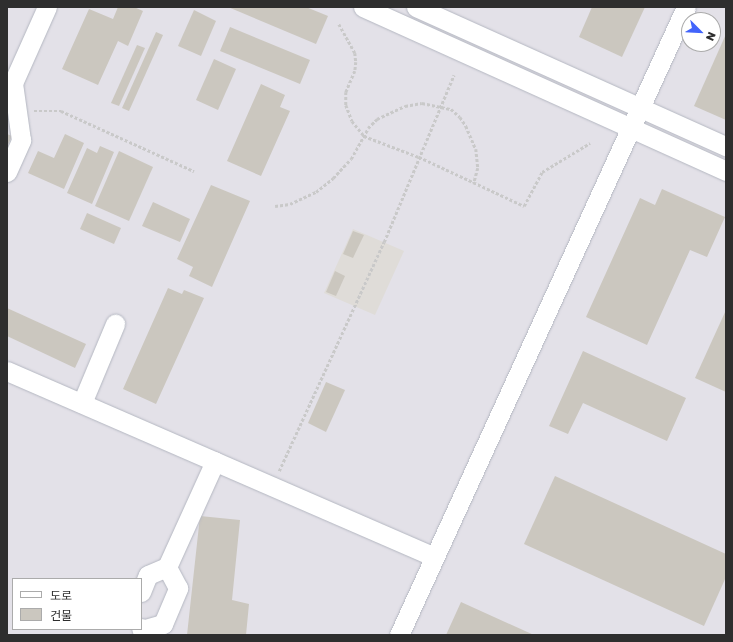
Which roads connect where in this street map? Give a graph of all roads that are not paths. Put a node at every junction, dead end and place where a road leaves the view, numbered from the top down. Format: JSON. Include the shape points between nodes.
{"nodes":[{"id":1,"x":47,"y":7,"type":"edge"},
{"id":2,"x":363,"y":7,"type":"edge"},
{"id":3,"x":416,"y":7,"type":"edge"},
{"id":4,"x":686,"y":7,"type":"edge"},
{"id":5,"x":438,"y":12,"type":"edge"},
{"id":6,"x":640,"y":107,"type":"junction"},
{"id":7,"x":631,"y":127,"type":"junction"},
{"id":8,"x":726,"y":146,"type":"edge"},
{"id":9,"x":7,"y":172,"type":"edge"},
{"id":10,"x":726,"y":172,"type":"edge"},
{"id":11,"x":115,"y":324,"type":"dead end"},
{"id":12,"x":7,"y":371,"type":"edge"},
{"id":13,"x":82,"y":403,"type":"junction"},
{"id":14,"x":215,"y":461,"type":"junction"},
{"id":15,"x":434,"y":557,"type":"junction"},
{"id":16,"x":167,"y":567,"type":"junction"},
{"id":17,"x":142,"y":590,"type":"edge"},
{"id":18,"x":141,"y":631,"type":"edge"},
{"id":19,"x":399,"y":635,"type":"edge"}],
"edges":[{"from":1,"to":9,"type":"street","via":[[13,83],[21,140]]},
{"from":2,"to":7,"type":"street"},
{"from":3,"to":5,"type":"street"},
{"from":4,"to":6,"type":"street"},
{"from":5,"to":6,"type":"street"},
{"from":6,"to":7,"type":"street"},
{"from":6,"to":8,"type":"street"},
{"from":7,"to":10,"type":"street"},
{"from":7,"to":15,"type":"street"},
{"from":11,"to":13,"type":"street"},
{"from":12,"to":13,"type":"street"},
{"from":13,"to":14,"type":"street"},
{"from":14,"to":15,"type":"street"},
{"from":14,"to":16,"type":"street"},
{"from":15,"to":19,"type":"street"},
{"from":16,"to":17,"type":"street","via":[[148,575]]},
{"from":16,"to":18,"type":"street","via":[[178,588],[163,624]]}]}
